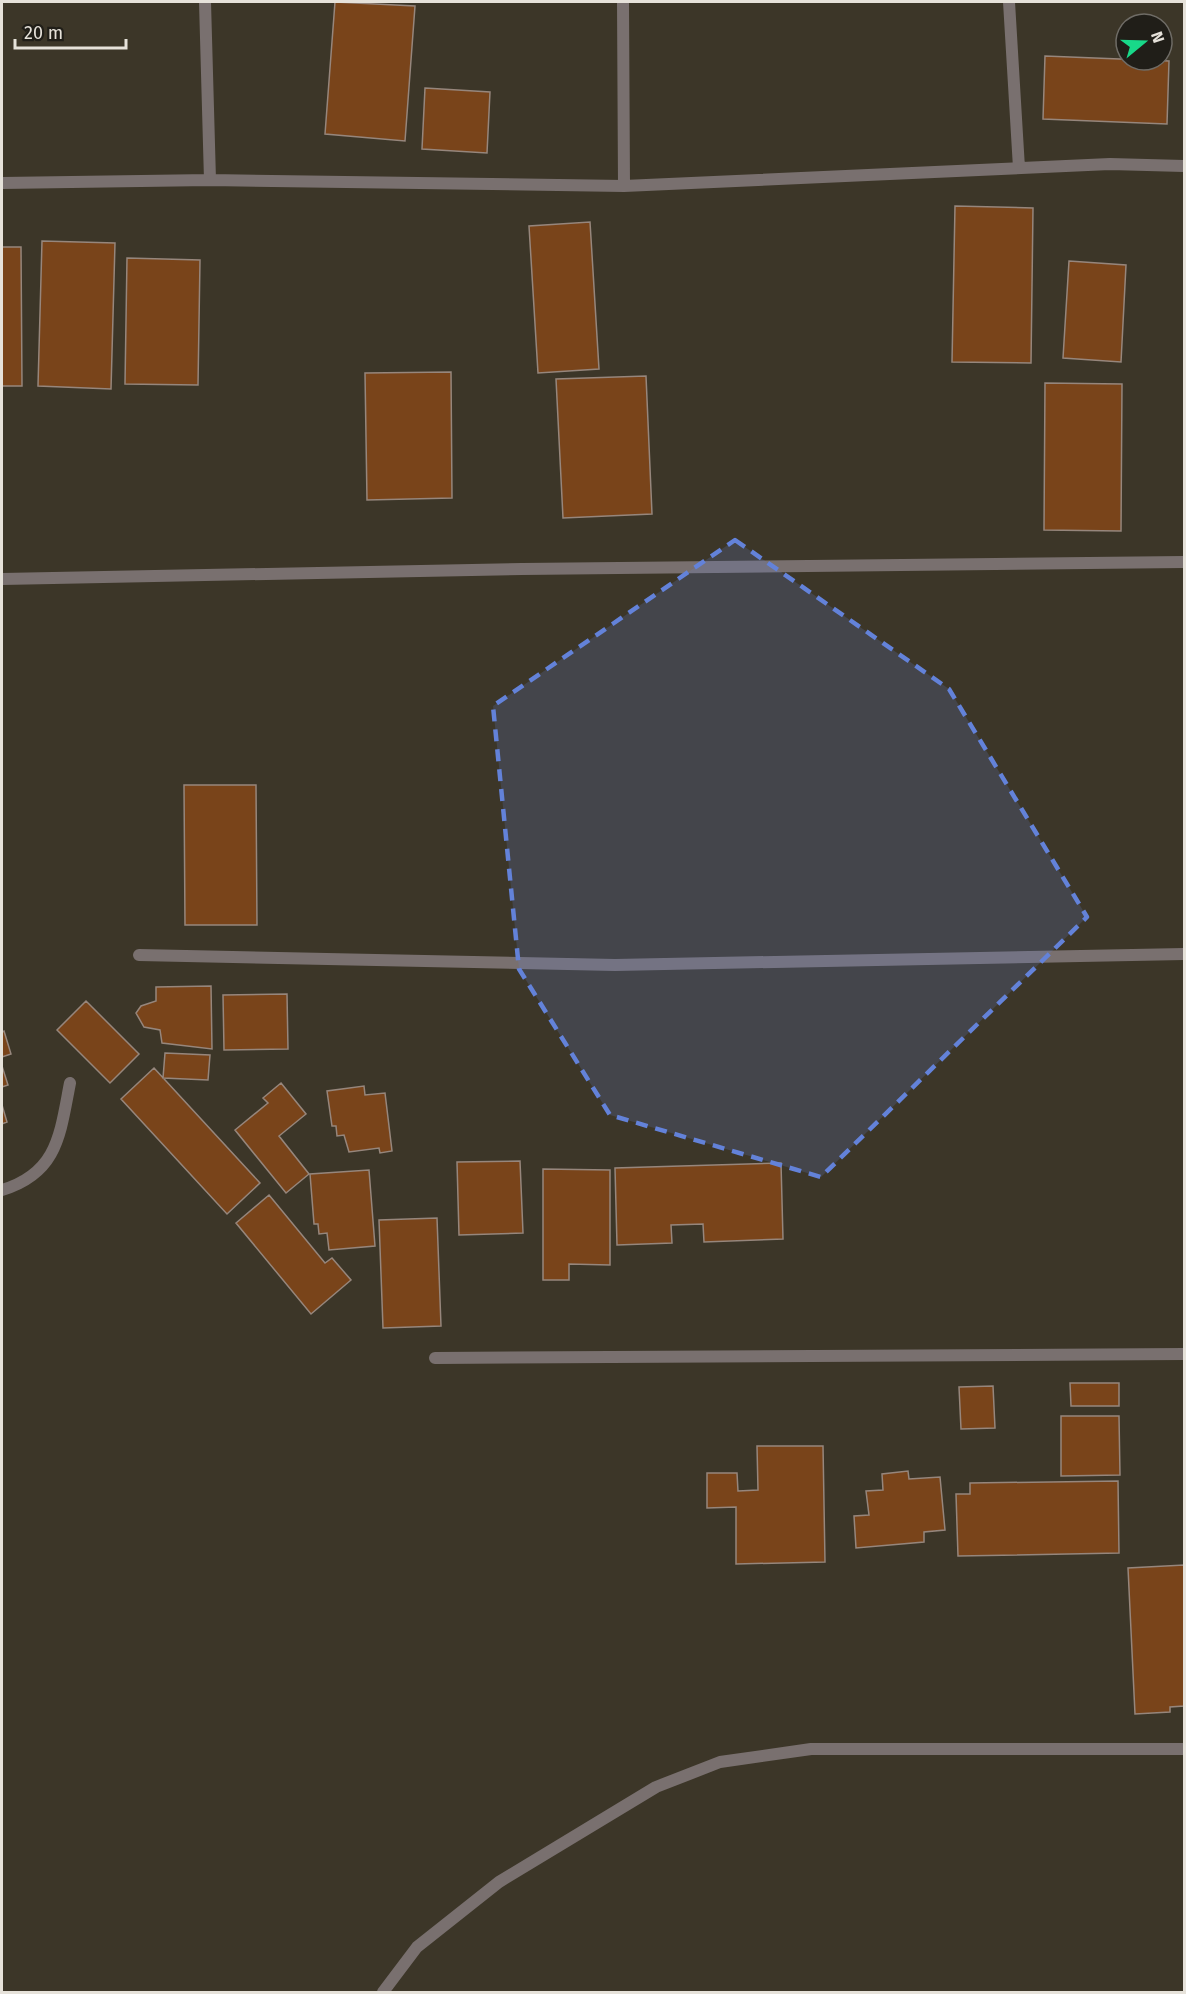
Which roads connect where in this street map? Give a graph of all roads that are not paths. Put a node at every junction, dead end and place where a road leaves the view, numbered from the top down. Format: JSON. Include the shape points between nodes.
{"nodes":[{"id":1,"x":205,"y":2,"type":"edge"},
{"id":2,"x":623,"y":2,"type":"edge"},
{"id":3,"x":1009,"y":2,"type":"edge"},
{"id":4,"x":1185,"y":166,"type":"edge"},
{"id":5,"x":1019,"y":168,"type":"junction"},
{"id":6,"x":210,"y":180,"type":"junction"},
{"id":7,"x":2,"y":183,"type":"edge"},
{"id":8,"x":624,"y":186,"type":"junction"},
{"id":9,"x":1185,"y":562,"type":"edge"},
{"id":10,"x":2,"y":579,"type":"edge"},
{"id":11,"x":1185,"y":954,"type":"edge"},
{"id":12,"x":139,"y":955,"type":"dead end"},
{"id":13,"x":70,"y":1083,"type":"dead end"},
{"id":14,"x":2,"y":1190,"type":"edge"},
{"id":15,"x":1185,"y":1354,"type":"edge"},
{"id":16,"x":435,"y":1358,"type":"dead end"},
{"id":17,"x":1185,"y":1749,"type":"edge"},
{"id":18,"x":383,"y":1992,"type":"edge"}],
"edges":[{"from":1,"to":6,"type":"street"},
{"from":2,"to":8,"type":"street"},
{"from":3,"to":5,"type":"street"},
{"from":4,"to":5,"type":"street"},
{"from":5,"to":8,"type":"street"},
{"from":6,"to":7,"type":"street"},
{"from":6,"to":8,"type":"street"},
{"from":9,"to":10,"type":"street"},
{"from":11,"to":12,"type":"street","via":[[615,965]]},
{"from":13,"to":14,"type":"street","via":[[59,1140],[46,1163],[33,1177]]},
{"from":15,"to":16,"type":"street"},
{"from":17,"to":18,"type":"street","via":[[811,1749],[720,1762],[656,1787],[499,1882],[417,1947]]}]}
